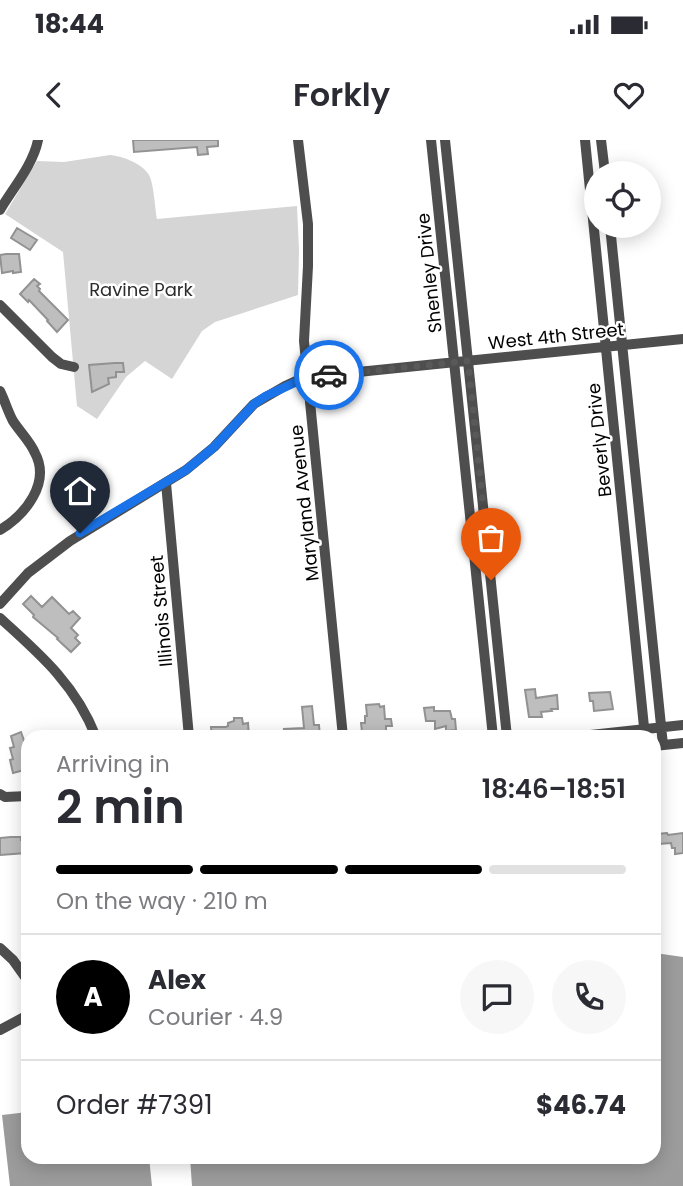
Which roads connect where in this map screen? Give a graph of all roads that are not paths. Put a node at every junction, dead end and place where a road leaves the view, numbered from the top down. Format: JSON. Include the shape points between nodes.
{"nodes":[{"id":1,"x":38,"y":140,"type":"edge"},
{"id":2,"x":298,"y":140,"type":"edge"},
{"id":3,"x":431,"y":140,"type":"edge"},
{"id":4,"x":446,"y":140,"type":"edge"},
{"id":5,"x":585,"y":140,"type":"edge"},
{"id":6,"x":601,"y":140,"type":"edge"},
{"id":7,"x":603,"y":161,"type":"edge"},
{"id":8,"x":0,"y":210,"type":"edge"},
{"id":9,"x":611,"y":238,"type":"edge"},
{"id":10,"x":0,"y":305,"type":"edge"},
{"id":11,"x":683,"y":339,"type":"edge"},
{"id":12,"x":622,"y":346,"type":"junction"},
{"id":13,"x":606,"y":347,"type":"junction"},
{"id":14,"x":468,"y":361,"type":"junction"},
{"id":15,"x":454,"y":362,"type":"junction"},
{"id":16,"x":74,"y":367,"type":"dead end"},
{"id":17,"x":307,"y":379,"type":"junction"},
{"id":18,"x":0,"y":391,"type":"edge"},
{"id":19,"x":166,"y":483,"type":"junction"},
{"id":20,"x":0,"y":530,"type":"edge"},
{"id":21,"x":0,"y":604,"type":"edge"},
{"id":22,"x":0,"y":618,"type":"edge"},
{"id":23,"x":683,"y":725,"type":"edge"},
{"id":24,"x":662,"y":727,"type":"junction"},
{"id":25,"x":93,"y":730,"type":"edge"},
{"id":26,"x":187,"y":730,"type":"edge"},
{"id":27,"x":342,"y":730,"type":"edge"},
{"id":28,"x":492,"y":730,"type":"edge"},
{"id":29,"x":506,"y":730,"type":"edge"},
{"id":30,"x":644,"y":730,"type":"edge"},
{"id":31,"x":653,"y":730,"type":"edge"},
{"id":32,"x":661,"y":733,"type":"edge"},
{"id":33,"x":683,"y":743,"type":"edge"},
{"id":34,"x":661,"y":745,"type":"edge"},
{"id":35,"x":0,"y":794,"type":"edge"},
{"id":36,"x":21,"y":796,"type":"edge"},
{"id":37,"x":0,"y":948,"type":"edge"},
{"id":38,"x":21,"y":971,"type":"edge"},
{"id":39,"x":21,"y":1020,"type":"edge"},
{"id":40,"x":0,"y":1030,"type":"edge"}],
"edges":[{"from":1,"to":8,"type":"street"},
{"from":2,"to":17,"type":"street","name":"Maryland Avenue","via":[[308,224]]},
{"from":3,"to":15,"type":"street","name":"Shenley Drive"},
{"from":4,"to":14,"type":"street","name":"Shenley Drive"},
{"from":5,"to":13,"type":"street","name":"Beverly Drive"},
{"from":6,"to":7,"type":"street"},
{"from":9,"to":12,"type":"street","name":"Beverly Drive"},
{"from":10,"to":16,"type":"street","via":[[51,358]]},
{"from":11,"to":12,"type":"street","name":"West 4th Street"},
{"from":12,"to":13,"type":"street","name":"West 4th Street"},
{"from":12,"to":24,"type":"street","name":"Beverly Drive"},
{"from":13,"to":14,"type":"street","name":"West 4th Street"},
{"from":13,"to":30,"type":"street","name":"Beverly Drive"},
{"from":14,"to":15,"type":"street","name":"West 4th Street"},
{"from":14,"to":29,"type":"street","name":"Shenley Drive"},
{"from":15,"to":17,"type":"street","name":"West 4th Street"},
{"from":15,"to":28,"type":"street","name":"Shenley Drive"},
{"from":17,"to":19,"type":"street","name":"West 4th Street","via":[[254,404],[214,447]]},
{"from":17,"to":27,"type":"street","name":"Maryland Avenue"},
{"from":18,"to":20,"type":"street","via":[[36,454],[40,472],[25,509]]},
{"from":19,"to":21,"type":"street","name":"West 4th Street","via":[[70,541],[28,573]]},
{"from":19,"to":26,"type":"street","name":"Illinois Street"},
{"from":22,"to":25,"type":"street","via":[[66,683]]},
{"from":23,"to":24,"type":"street"},
{"from":24,"to":31,"type":"street"},
{"from":24,"to":32,"type":"street","name":"Beverly Drive"},
{"from":33,"to":34,"type":"street"},
{"from":35,"to":36,"type":"street"},
{"from":37,"to":38,"type":"street"},
{"from":39,"to":40,"type":"street"}]}
